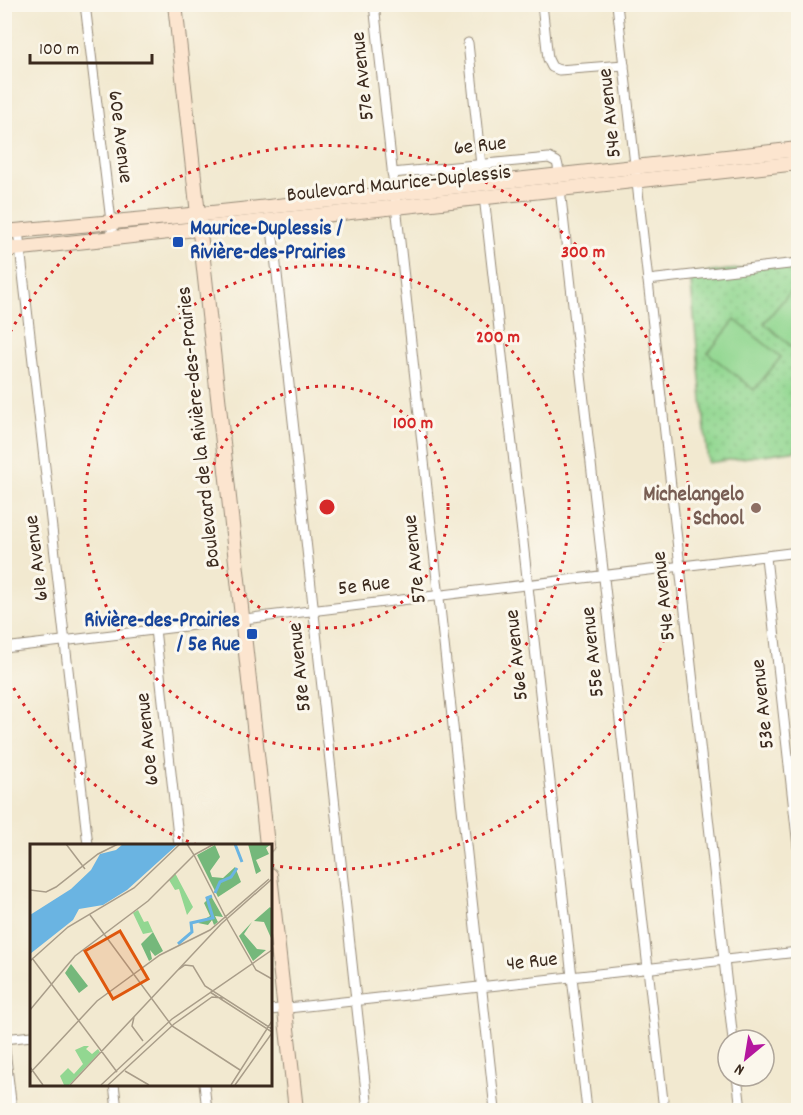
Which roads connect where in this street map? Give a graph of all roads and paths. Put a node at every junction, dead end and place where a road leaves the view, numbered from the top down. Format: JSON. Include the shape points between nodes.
{"nodes":[{"id":1,"x":85,"y":4,"type":"edge"},
{"id":2,"x":175,"y":4,"type":"edge"},
{"id":3,"x":374,"y":4,"type":"edge"},
{"id":4,"x":542,"y":4,"type":"edge"},
{"id":5,"x":617,"y":4,"type":"edge"},
{"id":6,"x":468,"y":42,"type":"dead end"},
{"id":7,"x":624,"y":65,"type":"junction"},
{"id":8,"x":798,"y":149,"type":"edge"},
{"id":9,"x":798,"y":163,"type":"edge"},
{"id":10,"x":481,"y":164,"type":"junction"},
{"id":11,"x":392,"y":173,"type":"junction"},
{"id":12,"x":636,"y":174,"type":"junction"},
{"id":13,"x":560,"y":182,"type":"junction"},
{"id":14,"x":483,"y":190,"type":"junction"},
{"id":15,"x":396,"y":199,"type":"junction"},
{"id":16,"x":271,"y":219,"type":"junction"},
{"id":17,"x":112,"y":220,"type":"junction"},
{"id":18,"x":198,"y":221,"type":"junction"},
{"id":19,"x":11,"y":231,"type":"edge"},
{"id":20,"x":113,"y":238,"type":"junction"},
{"id":21,"x":20,"y":248,"type":"junction"},
{"id":22,"x":4,"y":250,"type":"edge"},
{"id":23,"x":798,"y":263,"type":"edge"},
{"id":24,"x":648,"y":280,"type":"junction"},
{"id":25,"x":798,"y":552,"type":"edge"},
{"id":26,"x":766,"y":557,"type":"junction"},
{"id":27,"x":680,"y":567,"type":"junction"},
{"id":28,"x":604,"y":575,"type":"junction"},
{"id":29,"x":529,"y":586,"type":"junction"},
{"id":30,"x":438,"y":596,"type":"junction"},
{"id":31,"x":313,"y":611,"type":"junction"},
{"id":32,"x":242,"y":619,"type":"junction"},
{"id":33,"x":155,"y":629,"type":"junction"},
{"id":34,"x":66,"y":641,"type":"junction"},
{"id":35,"x":4,"y":648,"type":"edge"},
{"id":36,"x":88,"y":844,"type":"edge"},
{"id":37,"x":179,"y":844,"type":"edge"},
{"id":38,"x":267,"y":844,"type":"edge"},
{"id":39,"x":798,"y":847,"type":"edge"},
{"id":40,"x":272,"y":893,"type":"edge"},
{"id":41,"x":798,"y":952,"type":"edge"},
{"id":42,"x":724,"y":960,"type":"junction"},
{"id":43,"x":647,"y":968,"type":"junction"},
{"id":44,"x":572,"y":977,"type":"junction"},
{"id":45,"x":482,"y":987,"type":"junction"},
{"id":46,"x":356,"y":1000,"type":"junction"},
{"id":47,"x":285,"y":1008,"type":"junction"},
{"id":48,"x":272,"y":1010,"type":"edge"},
{"id":49,"x":732,"y":1028,"type":"edge"},
{"id":50,"x":30,"y":1036,"type":"edge"},
{"id":51,"x":4,"y":1040,"type":"edge"},
{"id":52,"x":114,"y":1085,"type":"edge"},
{"id":53,"x":204,"y":1085,"type":"edge"},
{"id":54,"x":738,"y":1088,"type":"edge"},
{"id":55,"x":12,"y":1110,"type":"edge"},
{"id":56,"x":117,"y":1110,"type":"edge"},
{"id":57,"x":207,"y":1110,"type":"edge"},
{"id":58,"x":296,"y":1110,"type":"edge"},
{"id":59,"x":368,"y":1110,"type":"edge"},
{"id":60,"x":495,"y":1110,"type":"edge"},
{"id":61,"x":587,"y":1110,"type":"edge"},
{"id":62,"x":664,"y":1110,"type":"edge"},
{"id":63,"x":741,"y":1110,"type":"edge"}],
"edges":[{"from":1,"to":17,"type":"street","name":"60e Avenue"},
{"from":2,"to":18,"type":"street","name":"Boulevard de la Rivière-des-Prairies"},
{"from":3,"to":11,"type":"street","name":"57e Avenue"},
{"from":4,"to":7,"type":"street","via":[[552,67],[559,70]]},
{"from":5,"to":7,"type":"street","name":"54e Avenue"},
{"from":6,"to":10,"type":"street","name":"56e Avenue"},
{"from":7,"to":12,"type":"street","name":"54e Avenue"},
{"from":8,"to":12,"type":"street","name":"Boulevard Maurice-Duplessis"},
{"from":9,"to":12,"type":"street","name":"Boulevard Maurice-Duplessis"},
{"from":10,"to":11,"type":"street","name":"6e Rue"},
{"from":10,"to":13,"type":"street","name":"6e Rue","via":[[549,158],[557,162]]},
{"from":10,"to":14,"type":"street","name":"56e Avenue"},
{"from":11,"to":15,"type":"street","name":"57e Avenue"},
{"from":12,"to":13,"type":"street","name":"Boulevard Maurice-Duplessis"},
{"from":12,"to":24,"type":"street","name":"54e Avenue"},
{"from":13,"to":14,"type":"street","name":"Boulevard Maurice-Duplessis"},
{"from":13,"to":28,"type":"street","name":"55e Avenue"},
{"from":14,"to":15,"type":"street","name":"Boulevard Maurice-Duplessis"},
{"from":14,"to":29,"type":"street","name":"56e Avenue"},
{"from":15,"to":16,"type":"street","name":"Boulevard Maurice-Duplessis"},
{"from":15,"to":18,"type":"street","name":"Boulevard Maurice-Duplessis"},
{"from":15,"to":30,"type":"street","name":"57e Avenue"},
{"from":16,"to":18,"type":"street","name":"Boulevard Maurice-Duplessis"},
{"from":16,"to":31,"type":"street","name":"58e Avenue"},
{"from":17,"to":18,"type":"street","name":"Boulevard Maurice-Duplessis"},
{"from":17,"to":19,"type":"street","name":"Boulevard Maurice-Duplessis"},
{"from":17,"to":20,"type":"street","name":"60e Avenue"},
{"from":18,"to":20,"type":"street","name":"Boulevard Maurice-Duplessis"},
{"from":18,"to":32,"type":"street","name":"Boulevard de la Rivière-des-Prairies"},
{"from":19,"to":21,"type":"street","name":"61e Avenue"},
{"from":20,"to":21,"type":"street","name":"Boulevard Maurice-Duplessis"},
{"from":21,"to":22,"type":"street","name":"Boulevard Maurice-Duplessis"},
{"from":21,"to":34,"type":"street","name":"61e Avenue"},
{"from":23,"to":24,"type":"street"},
{"from":24,"to":27,"type":"street","name":"54e Avenue"},
{"from":25,"to":26,"type":"street","name":"5e Rue"},
{"from":26,"to":27,"type":"street","name":"5e Rue"},
{"from":26,"to":39,"type":"street","name":"53e Avenue"},
{"from":27,"to":28,"type":"street","name":"5e Rue"},
{"from":27,"to":42,"type":"street","name":"54e Avenue"},
{"from":28,"to":29,"type":"street","name":"5e Rue"},
{"from":28,"to":43,"type":"street","name":"55e Avenue"},
{"from":29,"to":30,"type":"street","name":"5e Rue"},
{"from":29,"to":44,"type":"street","name":"56e Avenue"},
{"from":30,"to":31,"type":"street","name":"5e Rue"},
{"from":30,"to":45,"type":"street","name":"57e Avenue"},
{"from":31,"to":32,"type":"street","name":"5e Rue"},
{"from":31,"to":46,"type":"street","name":"58e Avenue"},
{"from":32,"to":33,"type":"street","name":"5e Rue"},
{"from":32,"to":38,"type":"street","name":"Boulevard de la Rivière-des-Prairies"},
{"from":33,"to":34,"type":"street","name":"5e Rue"},
{"from":33,"to":37,"type":"street","name":"60e Avenue"},
{"from":34,"to":35,"type":"street","name":"5e Rue"},
{"from":34,"to":36,"type":"street","name":"61e Avenue"},
{"from":40,"to":47,"type":"street"},
{"from":41,"to":42,"type":"street","name":"4e Rue"},
{"from":42,"to":43,"type":"street","name":"4e Rue"},
{"from":42,"to":49,"type":"street","name":"54e Avenue"},
{"from":43,"to":44,"type":"street","name":"4e Rue"},
{"from":43,"to":62,"type":"street","name":"55e Avenue"},
{"from":44,"to":45,"type":"street","name":"4e Rue"},
{"from":44,"to":61,"type":"street","name":"56e Avenue"},
{"from":45,"to":46,"type":"street","name":"4e Rue"},
{"from":45,"to":60,"type":"street","name":"57e Avenue"},
{"from":46,"to":47,"type":"street","name":"4e Rue"},
{"from":46,"to":59,"type":"street","name":"58e Avenue"},
{"from":47,"to":48,"type":"street","name":"4e Rue"},
{"from":47,"to":58,"type":"street"},
{"from":50,"to":51,"type":"street"},
{"from":51,"to":55,"type":"street"},
{"from":52,"to":56,"type":"street"},
{"from":53,"to":57,"type":"street"},
{"from":54,"to":63,"type":"street"}]}
